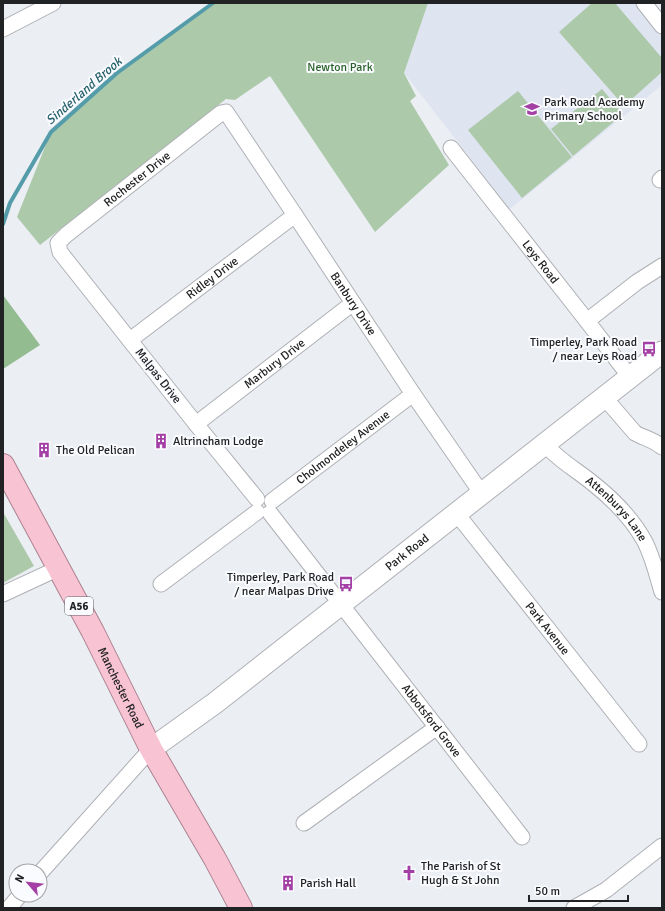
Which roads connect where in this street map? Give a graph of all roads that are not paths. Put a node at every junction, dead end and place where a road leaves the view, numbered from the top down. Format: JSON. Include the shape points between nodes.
{"nodes":[{"id":1,"x":53,"y":3,"type":"edge"},
{"id":2,"x":644,"y":3,"type":"edge"},
{"id":3,"x":662,"y":26,"type":"edge"},
{"id":4,"x":3,"y":29,"type":"edge"},
{"id":5,"x":226,"y":112,"type":"joint"},
{"id":6,"x":451,"y":148,"type":"dead end"},
{"id":7,"x":296,"y":215,"type":"junction"},
{"id":8,"x":60,"y":252,"type":"joint"},
{"id":9,"x":662,"y":266,"type":"edge"},
{"id":10,"x":353,"y":303,"type":"junction"},
{"id":11,"x":587,"y":321,"type":"junction"},
{"id":12,"x":130,"y":340,"type":"junction"},
{"id":13,"x":662,"y":352,"type":"edge"},
{"id":14,"x":630,"y":377,"type":"junction"},
{"id":15,"x":413,"y":394,"type":"junction"},
{"id":16,"x":604,"y":397,"type":"junction"},
{"id":17,"x":196,"y":424,"type":"junction"},
{"id":18,"x":545,"y":444,"type":"junction"},
{"id":19,"x":662,"y":447,"type":"edge"},
{"id":20,"x":3,"y":465,"type":"edge"},
{"id":21,"x":482,"y":494,"type":"junction"},
{"id":22,"x":264,"y":506,"type":"junction"},
{"id":23,"x":456,"y":514,"type":"junction"},
{"id":24,"x":59,"y":568,"type":"junction"},
{"id":25,"x":161,"y":584,"type":"dead end"},
{"id":26,"x":662,"y":592,"type":"edge"},
{"id":27,"x":3,"y":594,"type":"edge"},
{"id":28,"x":341,"y":604,"type":"junction"},
{"id":29,"x":437,"y":727,"type":"junction"},
{"id":30,"x":639,"y":744,"type":"dead end"},
{"id":31,"x":151,"y":749,"type":"junction"},
{"id":32,"x":304,"y":823,"type":"dead end"},
{"id":33,"x":522,"y":837,"type":"dead end"},
{"id":34,"x":662,"y":846,"type":"edge"},
{"id":35,"x":48,"y":864,"type":"edge"},
{"id":36,"x":241,"y":908,"type":"edge"},
{"id":37,"x":574,"y":908,"type":"edge"}],
"edges":[{"from":1,"to":4,"type":"street"},
{"from":2,"to":3,"type":"street"},
{"from":5,"to":7,"type":"street","name":"Banbury Drive"},
{"from":5,"to":8,"type":"street","name":"Rochester Drive","via":[[66,235],[58,243]]},
{"from":6,"to":11,"type":"street","name":"Leys Road"},
{"from":7,"to":10,"type":"street","name":"Banbury Drive"},
{"from":7,"to":12,"type":"street","name":"Ridley Drive"},
{"from":8,"to":12,"type":"street","name":"Malpas Drive"},
{"from":9,"to":11,"type":"street"},
{"from":10,"to":15,"type":"street","name":"Banbury Drive"},
{"from":10,"to":17,"type":"street","name":"Marbury Drive"},
{"from":11,"to":14,"type":"street","name":"Leys Road"},
{"from":12,"to":17,"type":"street","name":"Malpas Drive"},
{"from":13,"to":14,"type":"main road","name":"Park Road"},
{"from":14,"to":16,"type":"main road","name":"Park Road"},
{"from":15,"to":21,"type":"street","name":"Banbury Drive"},
{"from":15,"to":22,"type":"street","name":"Cholmondeley Avenue"},
{"from":16,"to":18,"type":"main road","name":"Park Road"},
{"from":16,"to":19,"type":"street","via":[[635,433]]},
{"from":17,"to":22,"type":"street","name":"Malpas Drive"},
{"from":18,"to":21,"type":"main road","name":"Park Road"},
{"from":18,"to":26,"type":"street","name":"Attenburys Lane","via":[[564,462],[607,494],[631,522],[645,542]]},
{"from":20,"to":24,"type":"highway","name":"Manchester Road","number":"A56"},
{"from":21,"to":23,"type":"main road","name":"Park Road"},
{"from":22,"to":25,"type":"street","name":"Cholmondeley Avenue"},
{"from":22,"to":28,"type":"street","name":"Malpas Drive"},
{"from":23,"to":28,"type":"main road","name":"Park Road"},
{"from":23,"to":30,"type":"street","name":"Park Avenue"},
{"from":24,"to":27,"type":"street"},
{"from":24,"to":31,"type":"highway","name":"Manchester Road","number":"A56"},
{"from":28,"to":29,"type":"street","name":"Abbotsford Grove"},
{"from":28,"to":31,"type":"main road","name":"Park Road","via":[[215,703]]},
{"from":29,"to":32,"type":"street"},
{"from":29,"to":33,"type":"street","name":"Abbotsford Grove"},
{"from":31,"to":35,"type":"street"},
{"from":31,"to":36,"type":"highway","name":"Manchester Road","number":"A56","via":[[215,858]]},
{"from":34,"to":37,"type":"street","via":[[606,890]]}]}
